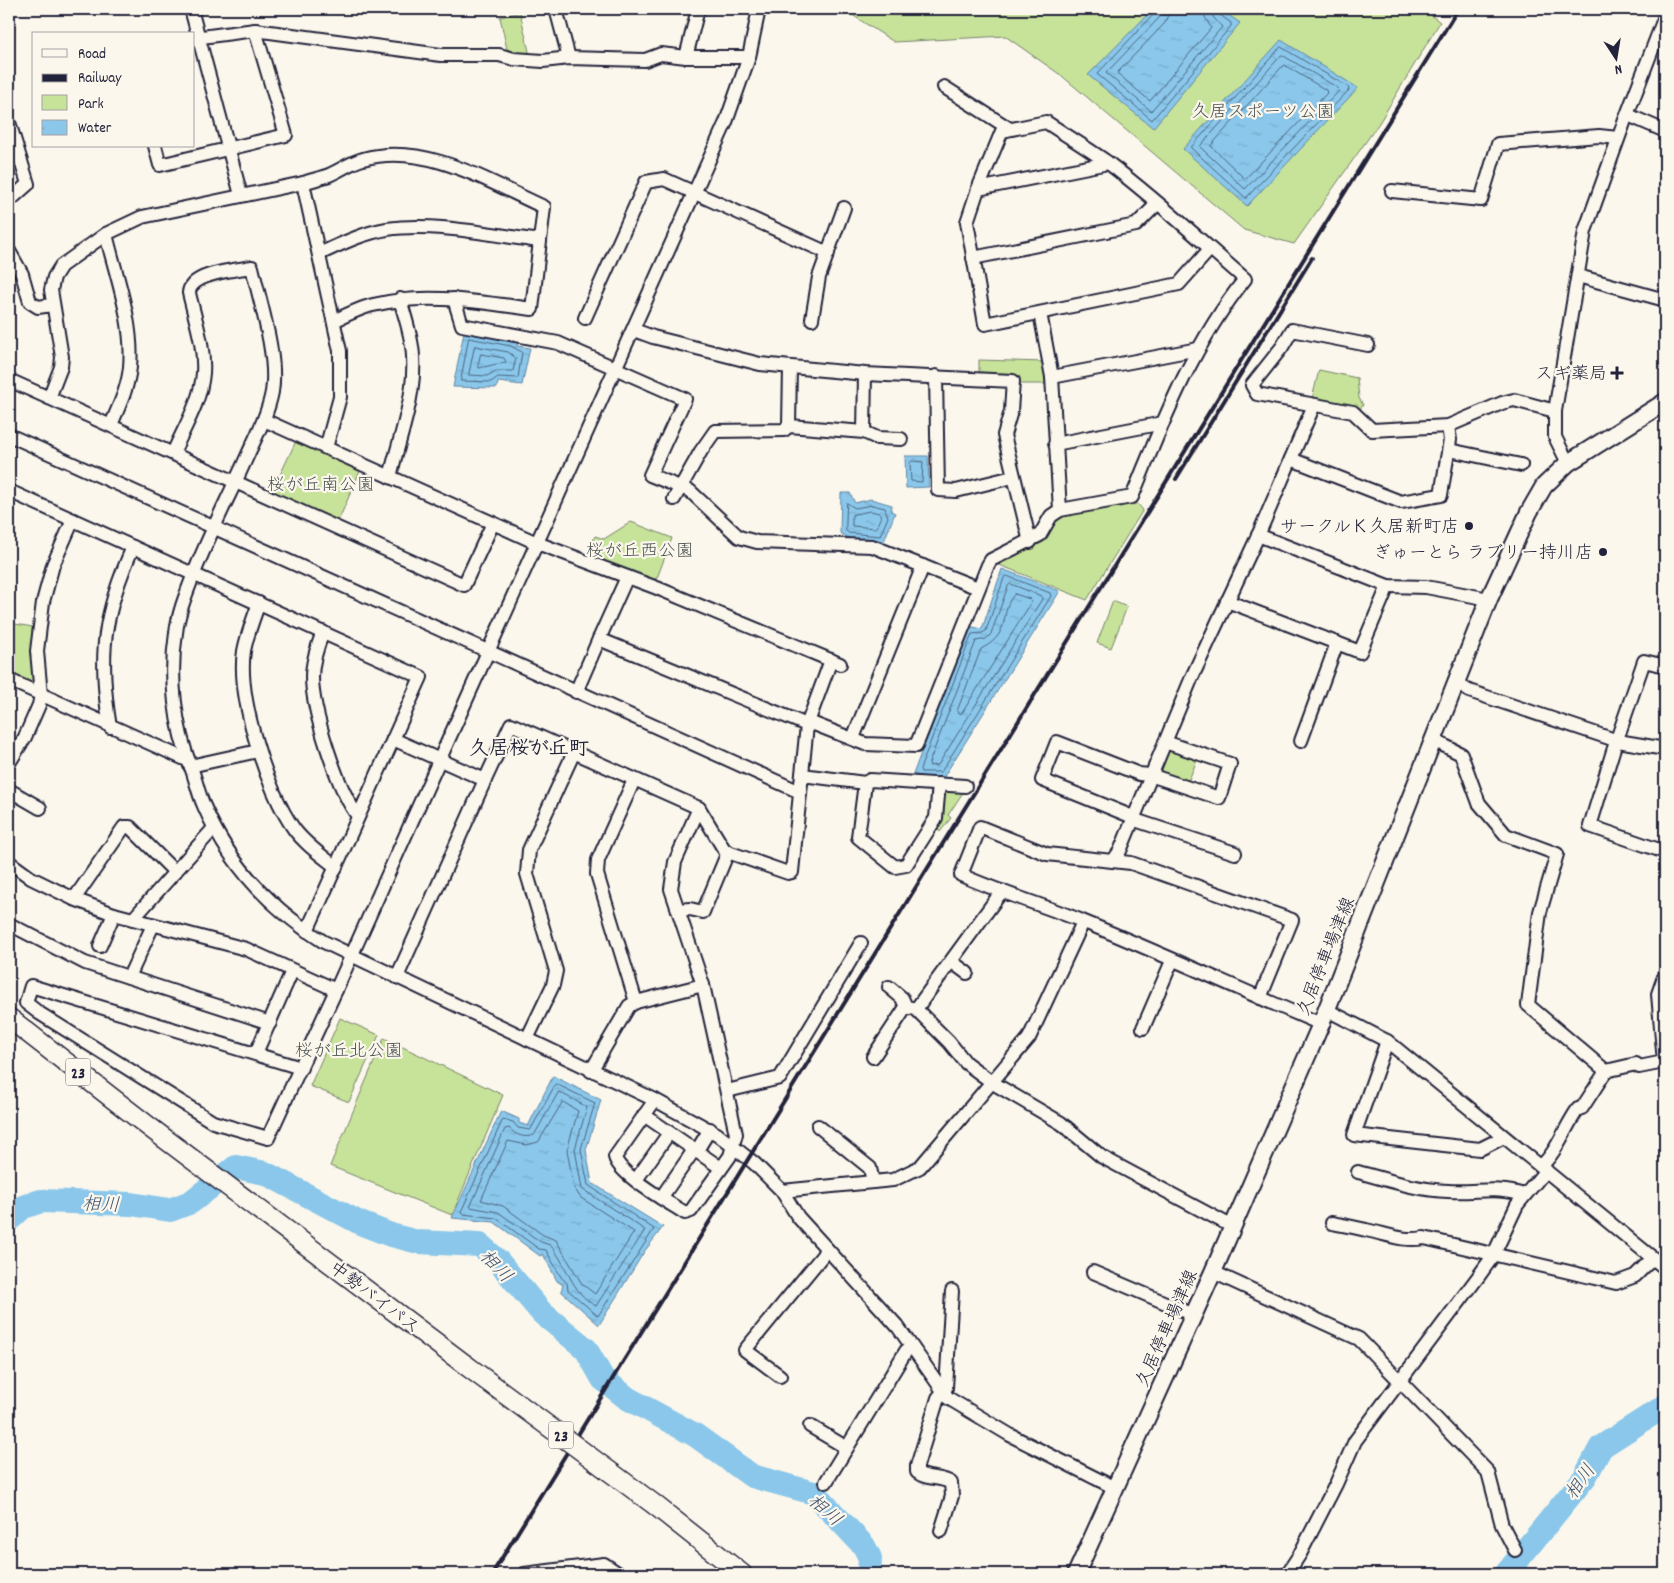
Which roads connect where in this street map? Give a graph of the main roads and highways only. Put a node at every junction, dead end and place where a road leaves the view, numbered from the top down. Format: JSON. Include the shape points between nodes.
{"nodes":[{"id":1,"x":1665,"y":402,"type":"edge"},
{"id":2,"x":9,"y":1018,"type":"edge"},
{"id":3,"x":742,"y":1574,"type":"edge"},
{"id":4,"x":1076,"y":1574,"type":"edge"}],
"edges":[{"from":1,"to":4,"type":"main road","name":"久居停車場津線","via":[[1568,463],[1544,486],[1528,512],[1489,599],[1323,1016],[1233,1227]]},
{"from":2,"to":3,"type":"highway","name":"中勢バイパス","number":"23","bridge":true}]}
